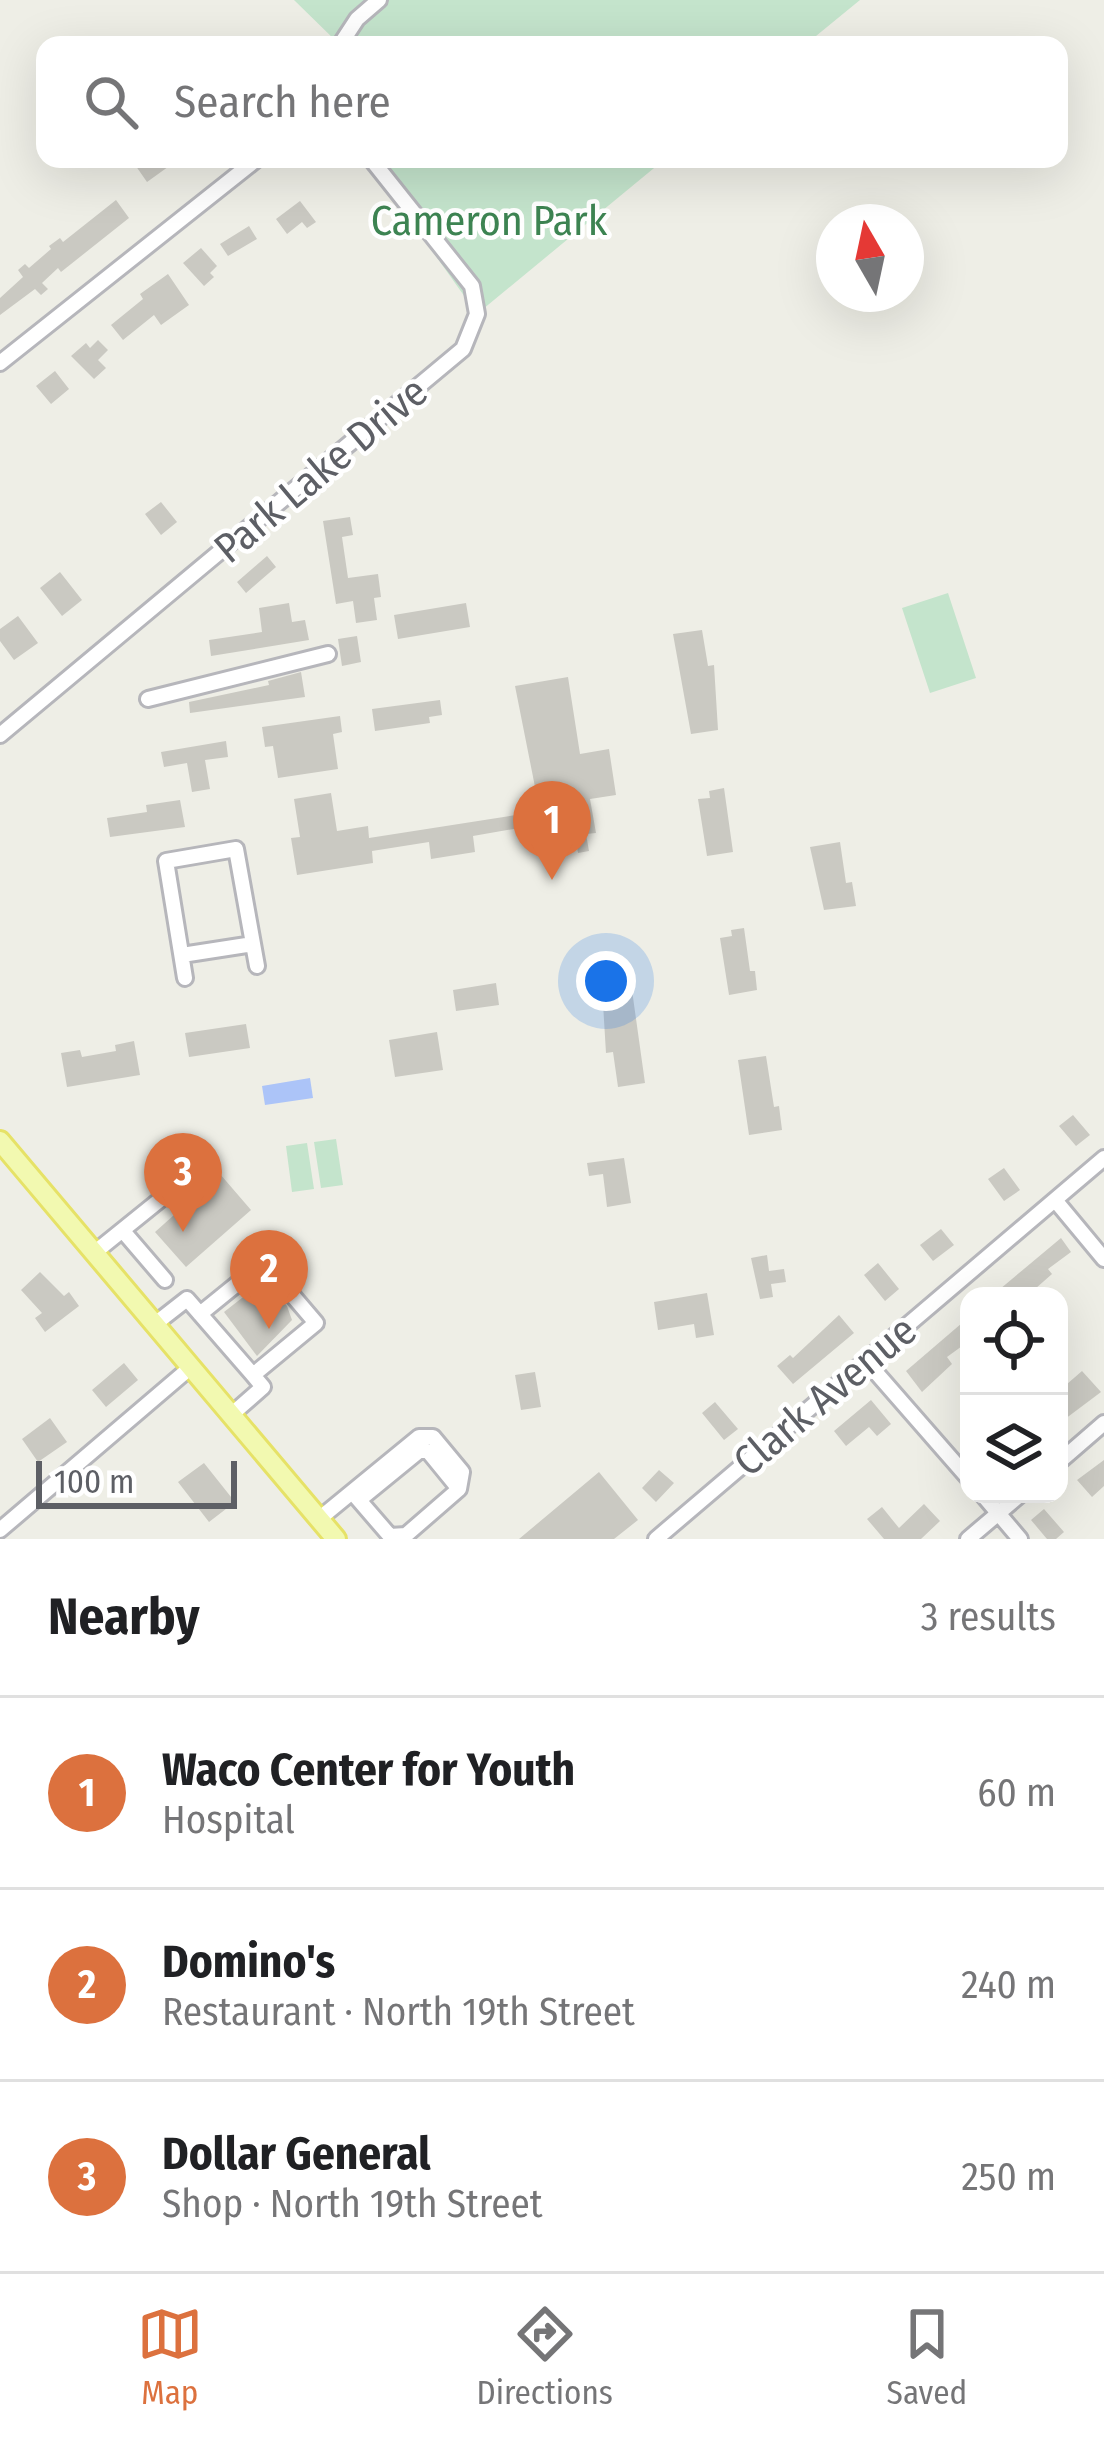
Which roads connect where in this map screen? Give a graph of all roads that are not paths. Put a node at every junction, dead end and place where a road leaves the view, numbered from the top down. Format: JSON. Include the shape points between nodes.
{"nodes":[{"id":1,"x":379,"y":0,"type":"edge"},
{"id":2,"x":346,"y":36,"type":"edge"},
{"id":3,"x":245,"y":168,"type":"edge"},
{"id":4,"x":378,"y":168,"type":"edge"},
{"id":5,"x":0,"y":363,"type":"edge"},
{"id":6,"x":328,"y":653,"type":"dead end"},
{"id":7,"x":148,"y":699,"type":"dead end"},
{"id":8,"x":0,"y":735,"type":"edge"},
{"id":9,"x":254,"y":944,"type":"junction"},
{"id":10,"x":182,"y":955,"type":"junction"},
{"id":11,"x":257,"y":966,"type":"dead end"},
{"id":12,"x":185,"y":977,"type":"dead end"},
{"id":13,"x":0,"y":1142,"type":"edge"},
{"id":14,"x":1104,"y":1158,"type":"edge"},
{"id":15,"x":208,"y":1161,"type":"dead end"},
{"id":16,"x":1055,"y":1200,"type":"junction"},
{"id":17,"x":123,"y":1231,"type":"junction"},
{"id":18,"x":94,"y":1253,"type":"junction"},
{"id":19,"x":1104,"y":1259,"type":"edge"},
{"id":20,"x":165,"y":1280,"type":"dead end"},
{"id":21,"x":200,"y":1314,"type":"junction"},
{"id":22,"x":155,"y":1324,"type":"junction"},
{"id":23,"x":866,"y":1361,"type":"junction"},
{"id":24,"x":191,"y":1367,"type":"junction"},
{"id":25,"x":254,"y":1375,"type":"junction"},
{"id":26,"x":231,"y":1415,"type":"junction"},
{"id":27,"x":1104,"y":1424,"type":"edge"},
{"id":28,"x":1068,"y":1454,"type":"edge"},
{"id":29,"x":960,"y":1469,"type":"edge"},
{"id":30,"x":355,"y":1496,"type":"junction"},
{"id":31,"x":989,"y":1503,"type":"edge"},
{"id":32,"x":1011,"y":1503,"type":"edge"},
{"id":33,"x":998,"y":1514,"type":"junction"},
{"id":34,"x":319,"y":1519,"type":"junction"},
{"id":35,"x":0,"y":1536,"type":"edge"},
{"id":36,"x":336,"y":1539,"type":"edge"},
{"id":37,"x":656,"y":1539,"type":"edge"},
{"id":38,"x":968,"y":1539,"type":"edge"},
{"id":39,"x":1020,"y":1539,"type":"edge"}],
"edges":[{"from":1,"to":2,"type":"street"},
{"from":3,"to":5,"type":"street"},
{"from":4,"to":8,"type":"street","name":"Park Lake Drive","via":[[472,286],[477,314],[463,349]]},
{"from":6,"to":7,"type":"street"},
{"from":9,"to":10,"type":"street"},
{"from":9,"to":10,"type":"street","via":[[236,849],[166,861]]},
{"from":9,"to":11,"type":"street"},
{"from":10,"to":12,"type":"street"},
{"from":13,"to":18,"type":"main road"},
{"from":14,"to":16,"type":"street","name":"Clark Avenue"},
{"from":15,"to":17,"type":"street"},
{"from":16,"to":19,"type":"street"},
{"from":16,"to":23,"type":"street","name":"Clark Avenue"},
{"from":17,"to":18,"type":"street"},
{"from":17,"to":20,"type":"street"},
{"from":18,"to":22,"type":"main road"},
{"from":21,"to":22,"type":"street","via":[[187,1299]]},
{"from":21,"to":25,"type":"street"},
{"from":21,"to":25,"type":"street","via":[[264,1262],[316,1324]]},
{"from":22,"to":24,"type":"main road"},
{"from":23,"to":29,"type":"street"},
{"from":23,"to":37,"type":"street","name":"Clark Avenue"},
{"from":24,"to":26,"type":"main road"},
{"from":24,"to":35,"type":"street"},
{"from":25,"to":26,"type":"street","via":[[263,1387]]},
{"from":26,"to":34,"type":"main road"},
{"from":27,"to":28,"type":"street"},
{"from":30,"to":30,"type":"street","via":[[418,1436],[433,1437],[462,1472],[459,1489],[406,1535],[390,1536]]},
{"from":30,"to":34,"type":"street"},
{"from":31,"to":33,"type":"street"},
{"from":32,"to":33,"type":"street"},
{"from":33,"to":38,"type":"street"},
{"from":33,"to":39,"type":"street"},
{"from":34,"to":36,"type":"main road"}]}
